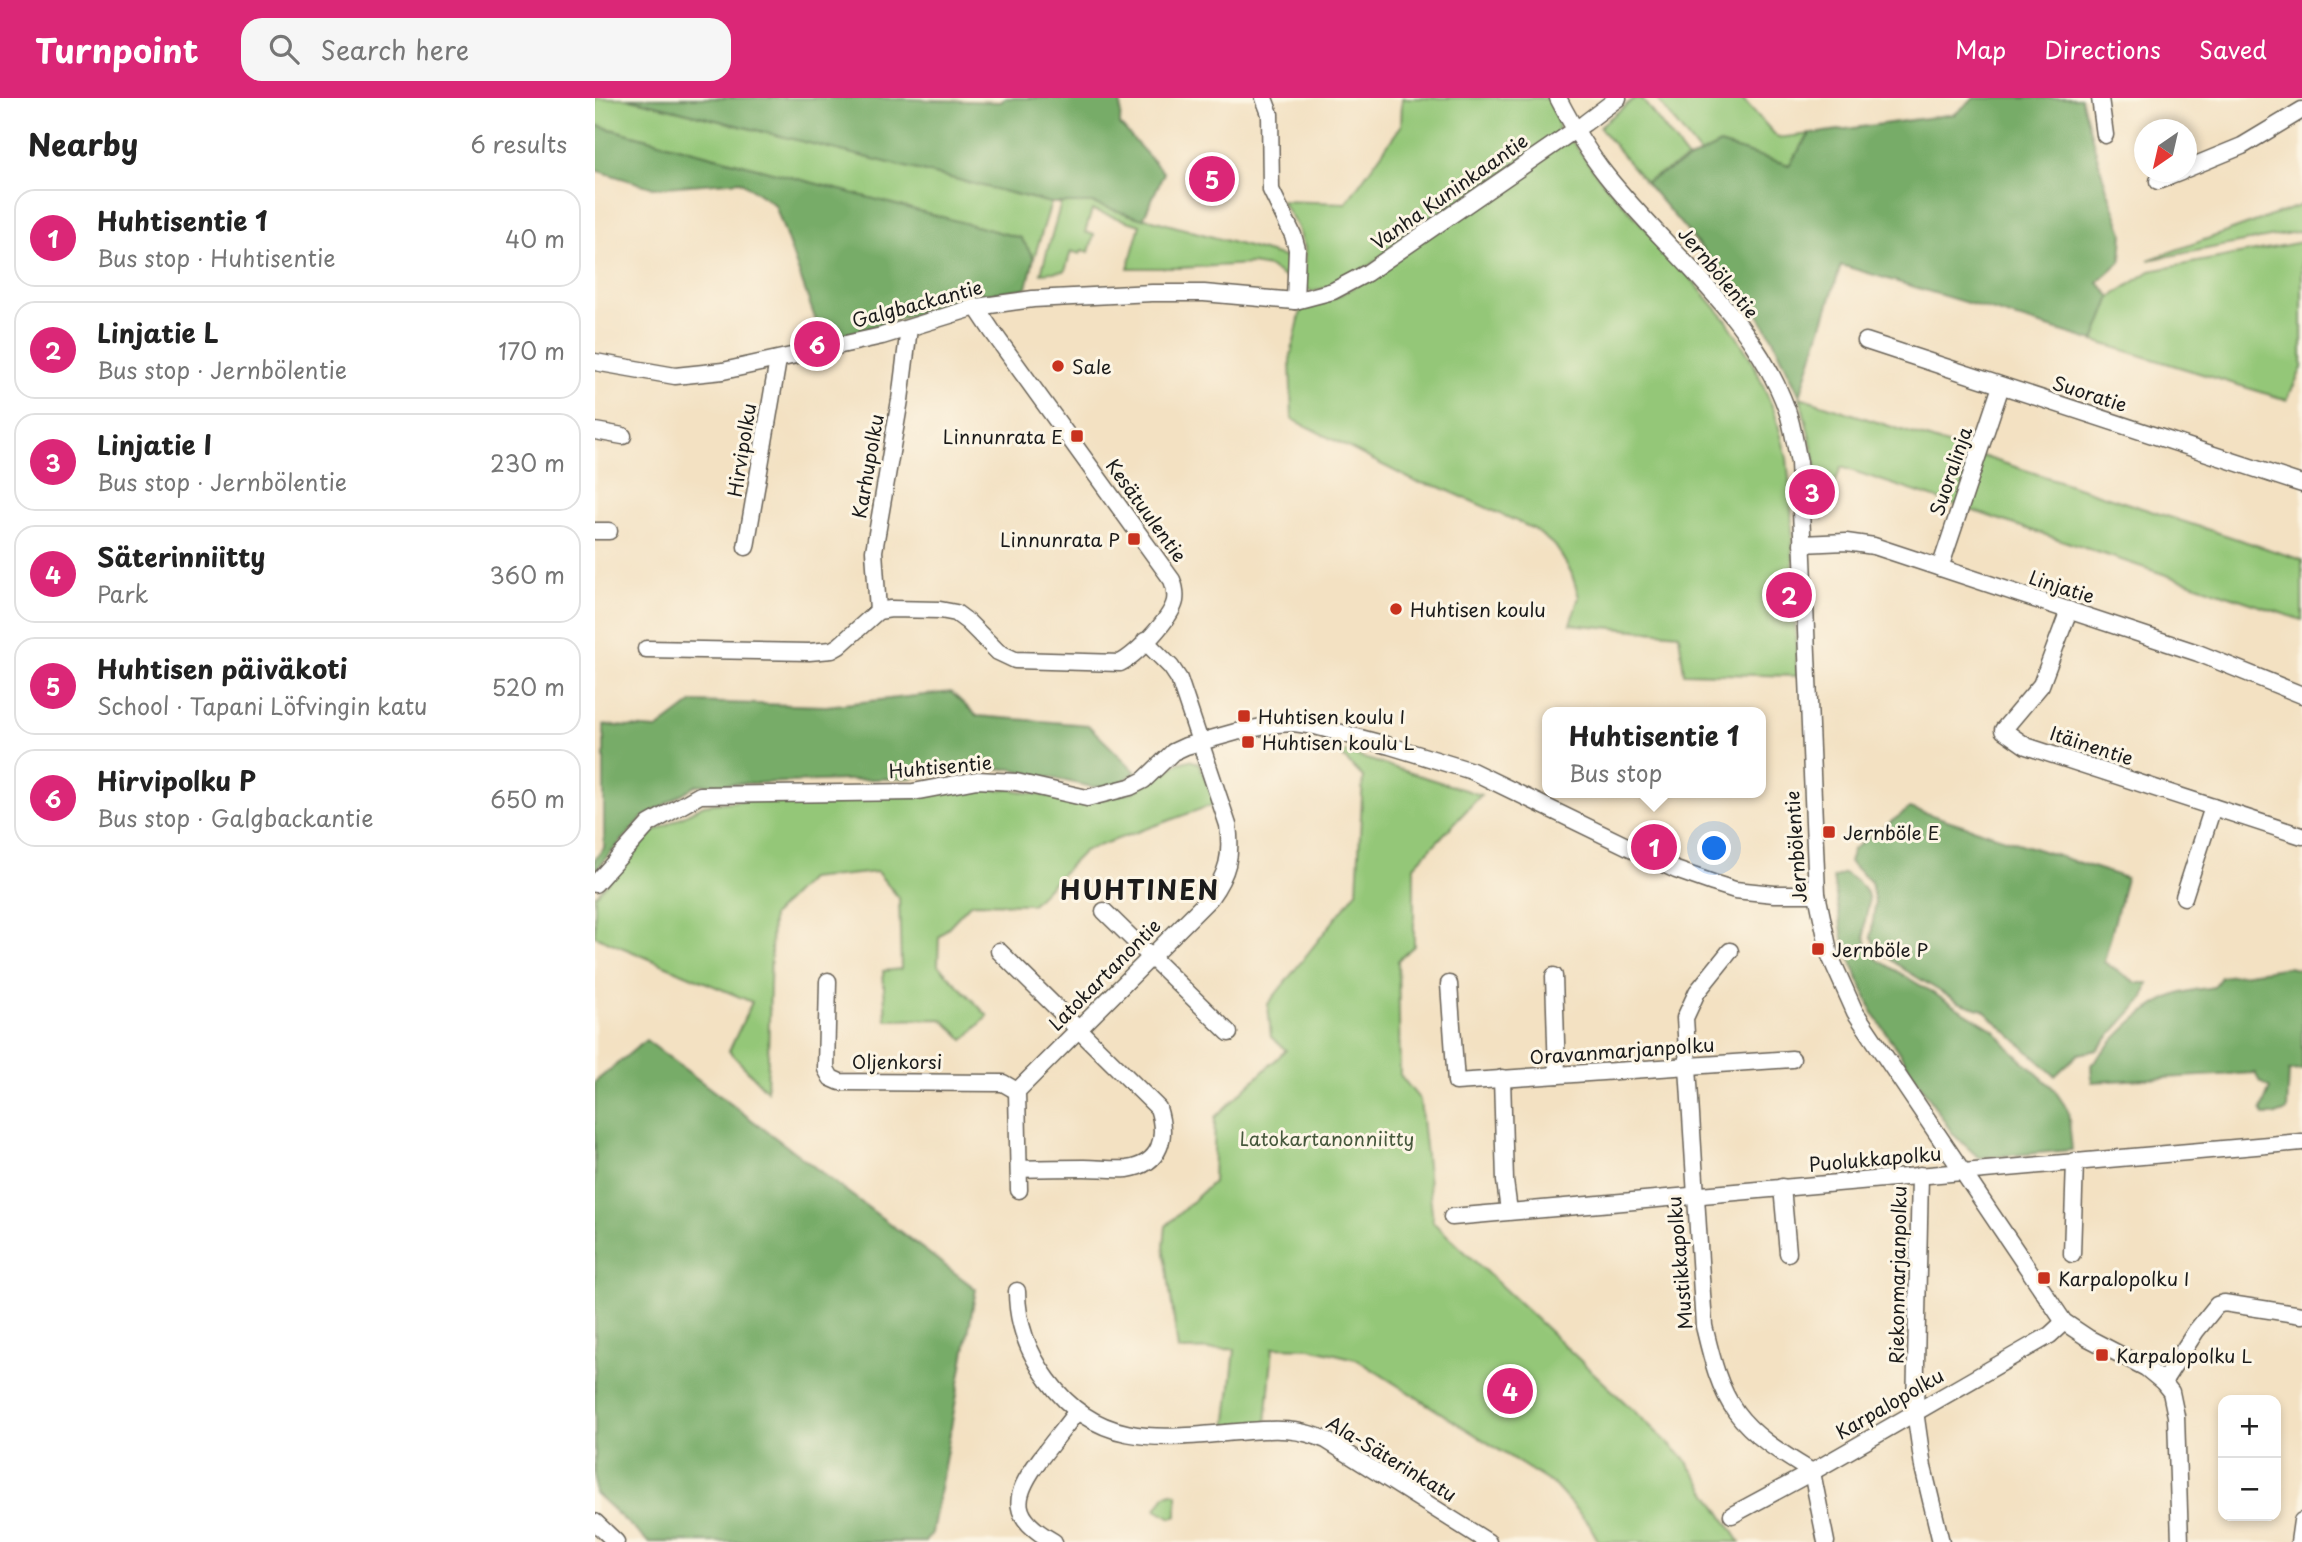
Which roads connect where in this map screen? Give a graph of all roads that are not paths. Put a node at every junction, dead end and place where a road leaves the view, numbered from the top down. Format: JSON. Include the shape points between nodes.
{"nodes":[{"id":1,"x":1263,"y":98,"type":"edge"},
{"id":2,"x":1558,"y":98,"type":"edge"},
{"id":3,"x":1618,"y":98,"type":"edge"},
{"id":4,"x":2100,"y":98,"type":"edge"},
{"id":5,"x":2297,"y":98,"type":"edge"},
{"id":6,"x":2302,"y":107,"type":"edge"},
{"id":7,"x":1574,"y":129,"type":"junction"},
{"id":8,"x":2105,"y":135,"type":"dead end"},
{"id":9,"x":2197,"y":164,"type":"edge"},
{"id":10,"x":1295,"y":301,"type":"junction"},
{"id":11,"x":976,"y":307,"type":"junction"},
{"id":12,"x":909,"y":328,"type":"junction"},
{"id":13,"x":1866,"y":341,"type":"dead end"},
{"id":14,"x":778,"y":360,"type":"junction"},
{"id":15,"x":595,"y":362,"type":"edge"},
{"id":16,"x":2001,"y":386,"type":"junction"},
{"id":17,"x":595,"y":431,"type":"edge"},
{"id":18,"x":622,"y":436,"type":"dead end"},
{"id":19,"x":2302,"y":484,"type":"edge"},
{"id":20,"x":1802,"y":544,"type":"junction"},
{"id":21,"x":746,"y":547,"type":"dead end"},
{"id":22,"x":1940,"y":568,"type":"junction"},
{"id":23,"x":2069,"y":610,"type":"junction"},
{"id":24,"x":878,"y":611,"type":"junction"},
{"id":25,"x":1145,"y":641,"type":"junction"},
{"id":26,"x":646,"y":649,"type":"dead end"},
{"id":27,"x":2302,"y":695,"type":"edge"},
{"id":28,"x":1199,"y":742,"type":"junction"},
{"id":29,"x":2213,"y":807,"type":"junction"},
{"id":30,"x":2302,"y":836,"type":"edge"},
{"id":31,"x":595,"y":884,"type":"edge"},
{"id":32,"x":1817,"y":894,"type":"junction"},
{"id":33,"x":2184,"y":897,"type":"dead end"},
{"id":34,"x":1104,"y":911,"type":"dead end"},
{"id":35,"x":999,"y":951,"type":"dead end"},
{"id":36,"x":1730,"y":951,"type":"dead end"},
{"id":37,"x":1151,"y":958,"type":"junction"},
{"id":38,"x":1554,"y":976,"type":"dead end"},
{"id":39,"x":828,"y":981,"type":"dead end"},
{"id":40,"x":1449,"y":984,"type":"dead end"},
{"id":41,"x":1079,"y":1029,"type":"junction"},
{"id":42,"x":1229,"y":1033,"type":"dead end"},
{"id":43,"x":1792,"y":1059,"type":"dead end"},
{"id":44,"x":1687,"y":1066,"type":"junction"},
{"id":45,"x":1557,"y":1075,"type":"junction"},
{"id":46,"x":1502,"y":1078,"type":"junction"},
{"id":47,"x":1017,"y":1091,"type":"junction"},
{"id":48,"x":2302,"y":1142,"type":"edge"},
{"id":49,"x":2075,"y":1161,"type":"junction"},
{"id":50,"x":1019,"y":1169,"type":"junction"},
{"id":51,"x":1962,"y":1171,"type":"junction"},
{"id":52,"x":1920,"y":1175,"type":"junction"},
{"id":53,"x":1782,"y":1187,"type":"junction"},
{"id":54,"x":1019,"y":1190,"type":"dead end"},
{"id":55,"x":1694,"y":1195,"type":"junction"},
{"id":56,"x":1509,"y":1211,"type":"junction"},
{"id":57,"x":1451,"y":1217,"type":"dead end"},
{"id":58,"x":1789,"y":1253,"type":"dead end"},
{"id":59,"x":2072,"y":1254,"type":"dead end"},
{"id":60,"x":1017,"y":1291,"type":"dead end"},
{"id":61,"x":2302,"y":1315,"type":"edge"},
{"id":62,"x":2064,"y":1322,"type":"junction"},
{"id":63,"x":2163,"y":1382,"type":"junction"},
{"id":64,"x":1077,"y":1411,"type":"junction"},
{"id":65,"x":1915,"y":1412,"type":"junction"},
{"id":66,"x":1812,"y":1472,"type":"junction"},
{"id":67,"x":1731,"y":1515,"type":"dead end"},
{"id":68,"x":2302,"y":1521,"type":"edge"},
{"id":69,"x":595,"y":1522,"type":"edge"},
{"id":70,"x":616,"y":1542,"type":"edge"},
{"id":71,"x":1054,"y":1542,"type":"edge"},
{"id":72,"x":1488,"y":1542,"type":"edge"},
{"id":73,"x":1826,"y":1542,"type":"edge"},
{"id":74,"x":1941,"y":1542,"type":"edge"},
{"id":75,"x":2179,"y":1542,"type":"edge"},
{"id":76,"x":2299,"y":1542,"type":"edge"}],
"edges":[{"from":1,"to":10,"type":"street","via":[[1270,114],[1271,190],[1296,243]]},
{"from":2,"to":7,"type":"street","name":"Jernbölentie"},
{"from":3,"to":7,"type":"street","name":"Vanha Kuninkaantie"},
{"from":4,"to":8,"type":"street"},
{"from":5,"to":6,"type":"street"},
{"from":6,"to":9,"type":"street","via":[[2242,146]]},
{"from":7,"to":10,"type":"street","name":"Vanha Kuninkaantie","via":[[1367,273],[1323,295]]},
{"from":7,"to":20,"type":"street","name":"Jernbölentie","via":[[1606,175],[1729,312],[1764,363],[1787,410],[1799,462]]},
{"from":10,"to":11,"type":"street","name":"Galgbackantie","via":[[1152,293]]},
{"from":11,"to":12,"type":"street","name":"Galgbackantie"},
{"from":11,"to":25,"type":"street","name":"Kesätuulentie","via":[[1172,580],[1173,606]]},
{"from":12,"to":14,"type":"street","name":"Galgbackantie"},
{"from":12,"to":24,"type":"street","name":"Karhupolku","via":[[874,551]]},
{"from":13,"to":16,"type":"street","name":"Suoratie"},
{"from":14,"to":15,"type":"street","name":"Galgbackantie","via":[[675,376]]},
{"from":14,"to":21,"type":"street","name":"Hirvipolku"},
{"from":16,"to":19,"type":"street","name":"Suoratie"},
{"from":16,"to":22,"type":"street","name":"Suoralinja"},
{"from":17,"to":18,"type":"street"},
{"from":20,"to":22,"type":"street","name":"Linjatie","via":[[1861,543]]},
{"from":20,"to":32,"type":"street","name":"Jernbölentie"},
{"from":22,"to":23,"type":"street","name":"Linjatie"},
{"from":23,"to":27,"type":"street","name":"Linjatie","via":[[2215,659]]},
{"from":23,"to":29,"type":"street","name":"Itäinentie","via":[[2041,685],[2004,730],[2026,746]]},
{"from":24,"to":25,"type":"street","name":"Kesätuulentie","via":[[956,613],[998,652],[1016,660],[1120,663]]},
{"from":24,"to":26,"type":"street","via":[[832,650]]},
{"from":25,"to":28,"type":"street","name":"Latokartanontie","via":[[1179,679]]},
{"from":28,"to":31,"type":"street","name":"Huhtisentie","via":[[1173,752],[1144,780],[1087,798],[1016,782],[977,780],[913,792],[701,795],[649,824]]},
{"from":28,"to":32,"type":"street","name":"Huhtisentie","via":[[1277,723],[1315,726],[1472,771],[1676,870],[1713,883],[1735,890]]},
{"from":28,"to":37,"type":"street","name":"Latokartanontie","via":[[1228,825],[1229,864],[1210,898]]},
{"from":29,"to":30,"type":"street","name":"Itäinentie"},
{"from":29,"to":33,"type":"street"},
{"from":32,"to":51,"type":"street","name":"Jernbölentie","via":[[1830,956],[1855,1012]]},
{"from":34,"to":37,"type":"street"},
{"from":35,"to":41,"type":"street"},
{"from":36,"to":44,"type":"street","name":"Mustikkapolku","via":[[1687,1012]]},
{"from":37,"to":41,"type":"street","name":"Latokartanontie"},
{"from":37,"to":42,"type":"street"},
{"from":38,"to":45,"type":"street"},
{"from":39,"to":47,"type":"street","name":"Oljenkorsi","via":[[826,1069],[831,1078],[840,1082],[1003,1083]]},
{"from":40,"to":46,"type":"street","name":"Oravanmarjanpolku","via":[[1456,1082]]},
{"from":41,"to":47,"type":"street","name":"Latokartanontie"},
{"from":41,"to":50,"type":"street","via":[[1158,1108],[1164,1125],[1162,1142],[1147,1162],[1129,1168]]},
{"from":43,"to":44,"type":"street","name":"Oravanmarjanpolku"},
{"from":44,"to":45,"type":"street","name":"Oravanmarjanpolku"},
{"from":44,"to":55,"type":"street","name":"Mustikkapolku"},
{"from":45,"to":46,"type":"street","name":"Oravanmarjanpolku"},
{"from":46,"to":56,"type":"street"},
{"from":47,"to":50,"type":"street"},
{"from":48,"to":49,"type":"street","name":"Puolukkapolku"},
{"from":49,"to":51,"type":"street","name":"Puolukkapolku"},
{"from":49,"to":59,"type":"street"},
{"from":50,"to":54,"type":"street"},
{"from":51,"to":52,"type":"street","name":"Puolukkapolku"},
{"from":51,"to":62,"type":"street","name":"Jernbölentie"},
{"from":52,"to":53,"type":"street","name":"Puolukkapolku"},
{"from":52,"to":65,"type":"street","name":"Riekonmarjanpolku"},
{"from":53,"to":55,"type":"street","name":"Puolukkapolku"},
{"from":53,"to":58,"type":"street"},
{"from":55,"to":56,"type":"street","name":"Puolukkapolku"},
{"from":55,"to":66,"type":"street","name":"Mustikkapolku","via":[[1704,1326],[1715,1372],[1736,1411],[1765,1441]]},
{"from":56,"to":57,"type":"street","name":"Puolukkapolku"},
{"from":60,"to":64,"type":"street","name":"Ala-Säterinkatu","via":[[1020,1327],[1033,1357],[1063,1400]]},
{"from":61,"to":63,"type":"street","via":[[2217,1305]]},
{"from":62,"to":63,"type":"street","name":"Jernbölentie"},
{"from":62,"to":65,"type":"street","name":"Karpalopolku","via":[[2050,1335]]},
{"from":63,"to":75,"type":"street","via":[[2171,1392],[2176,1416]]},
{"from":64,"to":71,"type":"street","via":[[1025,1480],[1019,1497],[1027,1522]]},
{"from":64,"to":72,"type":"street","name":"Ala-Säterinkatu","via":[[1110,1428],[1145,1437],[1278,1429],[1313,1434]]},
{"from":65,"to":66,"type":"street","name":"Karpalopolku"},
{"from":65,"to":74,"type":"street","name":"Riekonmarjanpolku"},
{"from":66,"to":67,"type":"street","name":"Karpalopolku"},
{"from":66,"to":73,"type":"street"},
{"from":68,"to":76,"type":"street"},
{"from":69,"to":70,"type":"street"}]}
